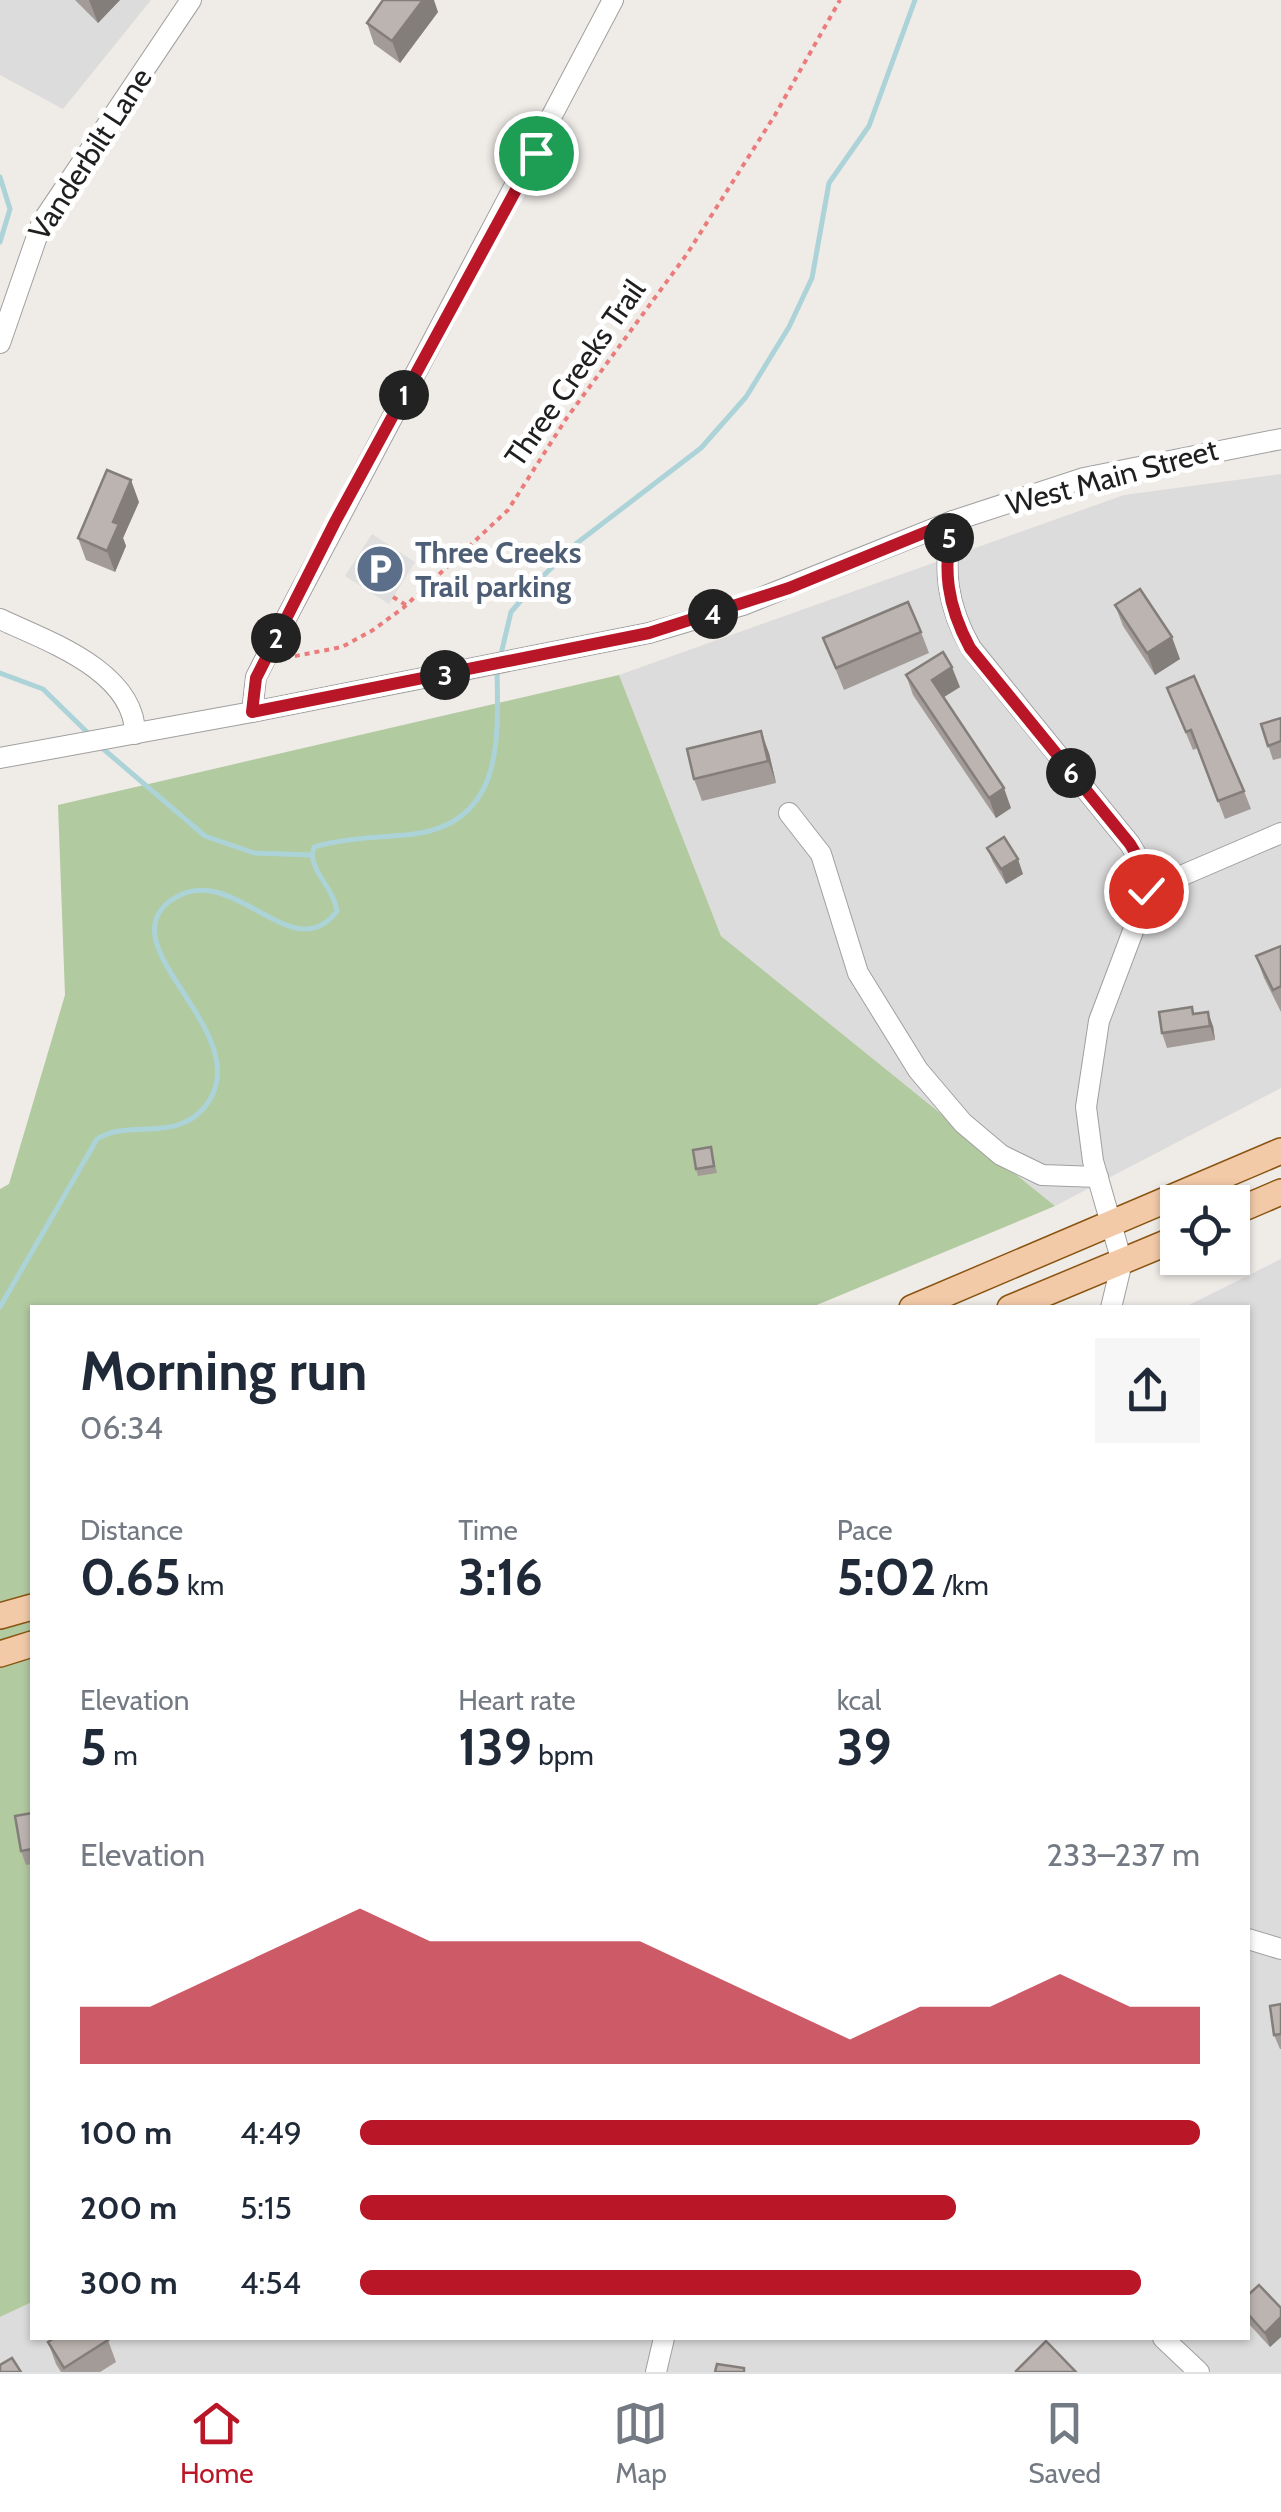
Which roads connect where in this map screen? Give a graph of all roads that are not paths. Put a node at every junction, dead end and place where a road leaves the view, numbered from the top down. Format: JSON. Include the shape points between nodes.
{"nodes":[{"id":1,"x":191,"y":0,"type":"edge"},
{"id":2,"x":613,"y":0,"type":"edge"},
{"id":3,"x":4,"y":324,"type":"edge"},
{"id":4,"x":0,"y":343,"type":"edge"},
{"id":5,"x":1281,"y":438,"type":"edge"},
{"id":6,"x":953,"y":521,"type":"junction"},
{"id":7,"x":0,"y":619,"type":"edge"},
{"id":8,"x":252,"y":712,"type":"junction"},
{"id":9,"x":132,"y":734,"type":"junction"},
{"id":10,"x":0,"y":758,"type":"edge"},
{"id":11,"x":789,"y":813,"type":"dead end"},
{"id":12,"x":1281,"y":833,"type":"edge"},
{"id":13,"x":1146,"y":891,"type":"junction"},
{"id":14,"x":1281,"y":1151,"type":"edge"},
{"id":15,"x":1098,"y":1177,"type":"junction"},
{"id":16,"x":1281,"y":1192,"type":"edge"},
{"id":17,"x":1250,"y":1205,"type":"edge"},
{"id":18,"x":1112,"y":1225,"type":"junction"},
{"id":19,"x":1160,"y":1246,"type":"edge"},
{"id":20,"x":1122,"y":1262,"type":"junction"},
{"id":21,"x":919,"y":1305,"type":"edge"},
{"id":22,"x":1017,"y":1305,"type":"edge"},
{"id":23,"x":1112,"y":1305,"type":"edge"},
{"id":24,"x":30,"y":1608,"type":"edge"},
{"id":25,"x":0,"y":1616,"type":"edge"},
{"id":26,"x":30,"y":1645,"type":"edge"},
{"id":27,"x":0,"y":1654,"type":"edge"},
{"id":28,"x":1250,"y":1940,"type":"edge"},
{"id":29,"x":1281,"y":1950,"type":"edge"},
{"id":30,"x":664,"y":2340,"type":"edge"},
{"id":31,"x":1164,"y":2340,"type":"edge"},
{"id":32,"x":656,"y":2372,"type":"edge"},
{"id":33,"x":1199,"y":2372,"type":"edge"}],
"edges":[{"from":1,"to":3,"type":"street","name":"Vanderbilt Lane","via":[[53,202]]},
{"from":2,"to":8,"type":"street","via":[[256,678]]},
{"from":3,"to":4,"type":"street","name":"Vanderbilt Lane"},
{"from":5,"to":6,"type":"street","name":"West Main Street","via":[[1084,478]]},
{"from":6,"to":8,"type":"street","name":"West Main Street","via":[[743,605],[649,633]]},
{"from":6,"to":13,"type":"street","via":[[945,572],[958,625],[1130,844],[1143,866]]},
{"from":7,"to":9,"type":"street","via":[[92,667],[124,698]]},
{"from":8,"to":9,"type":"street","name":"West Main Street"},
{"from":9,"to":10,"type":"street","name":"West Main Street"},
{"from":11,"to":15,"type":"street","via":[[821,854],[858,973],[918,1070],[962,1123],[1001,1155],[1042,1175]]},
{"from":12,"to":13,"type":"street"},
{"from":13,"to":15,"type":"street","via":[[1092,1050],[1086,1106]]},
{"from":14,"to":18,"type":"main road"},
{"from":15,"to":18,"type":"street"},
{"from":16,"to":17,"type":"main road"},
{"from":18,"to":20,"type":"street"},
{"from":18,"to":21,"type":"main road"},
{"from":19,"to":20,"type":"main road"},
{"from":20,"to":22,"type":"main road"},
{"from":20,"to":23,"type":"street"},
{"from":24,"to":25,"type":"main road"},
{"from":26,"to":27,"type":"main road"},
{"from":28,"to":29,"type":"street"},
{"from":30,"to":32,"type":"street"},
{"from":31,"to":33,"type":"street"}]}
